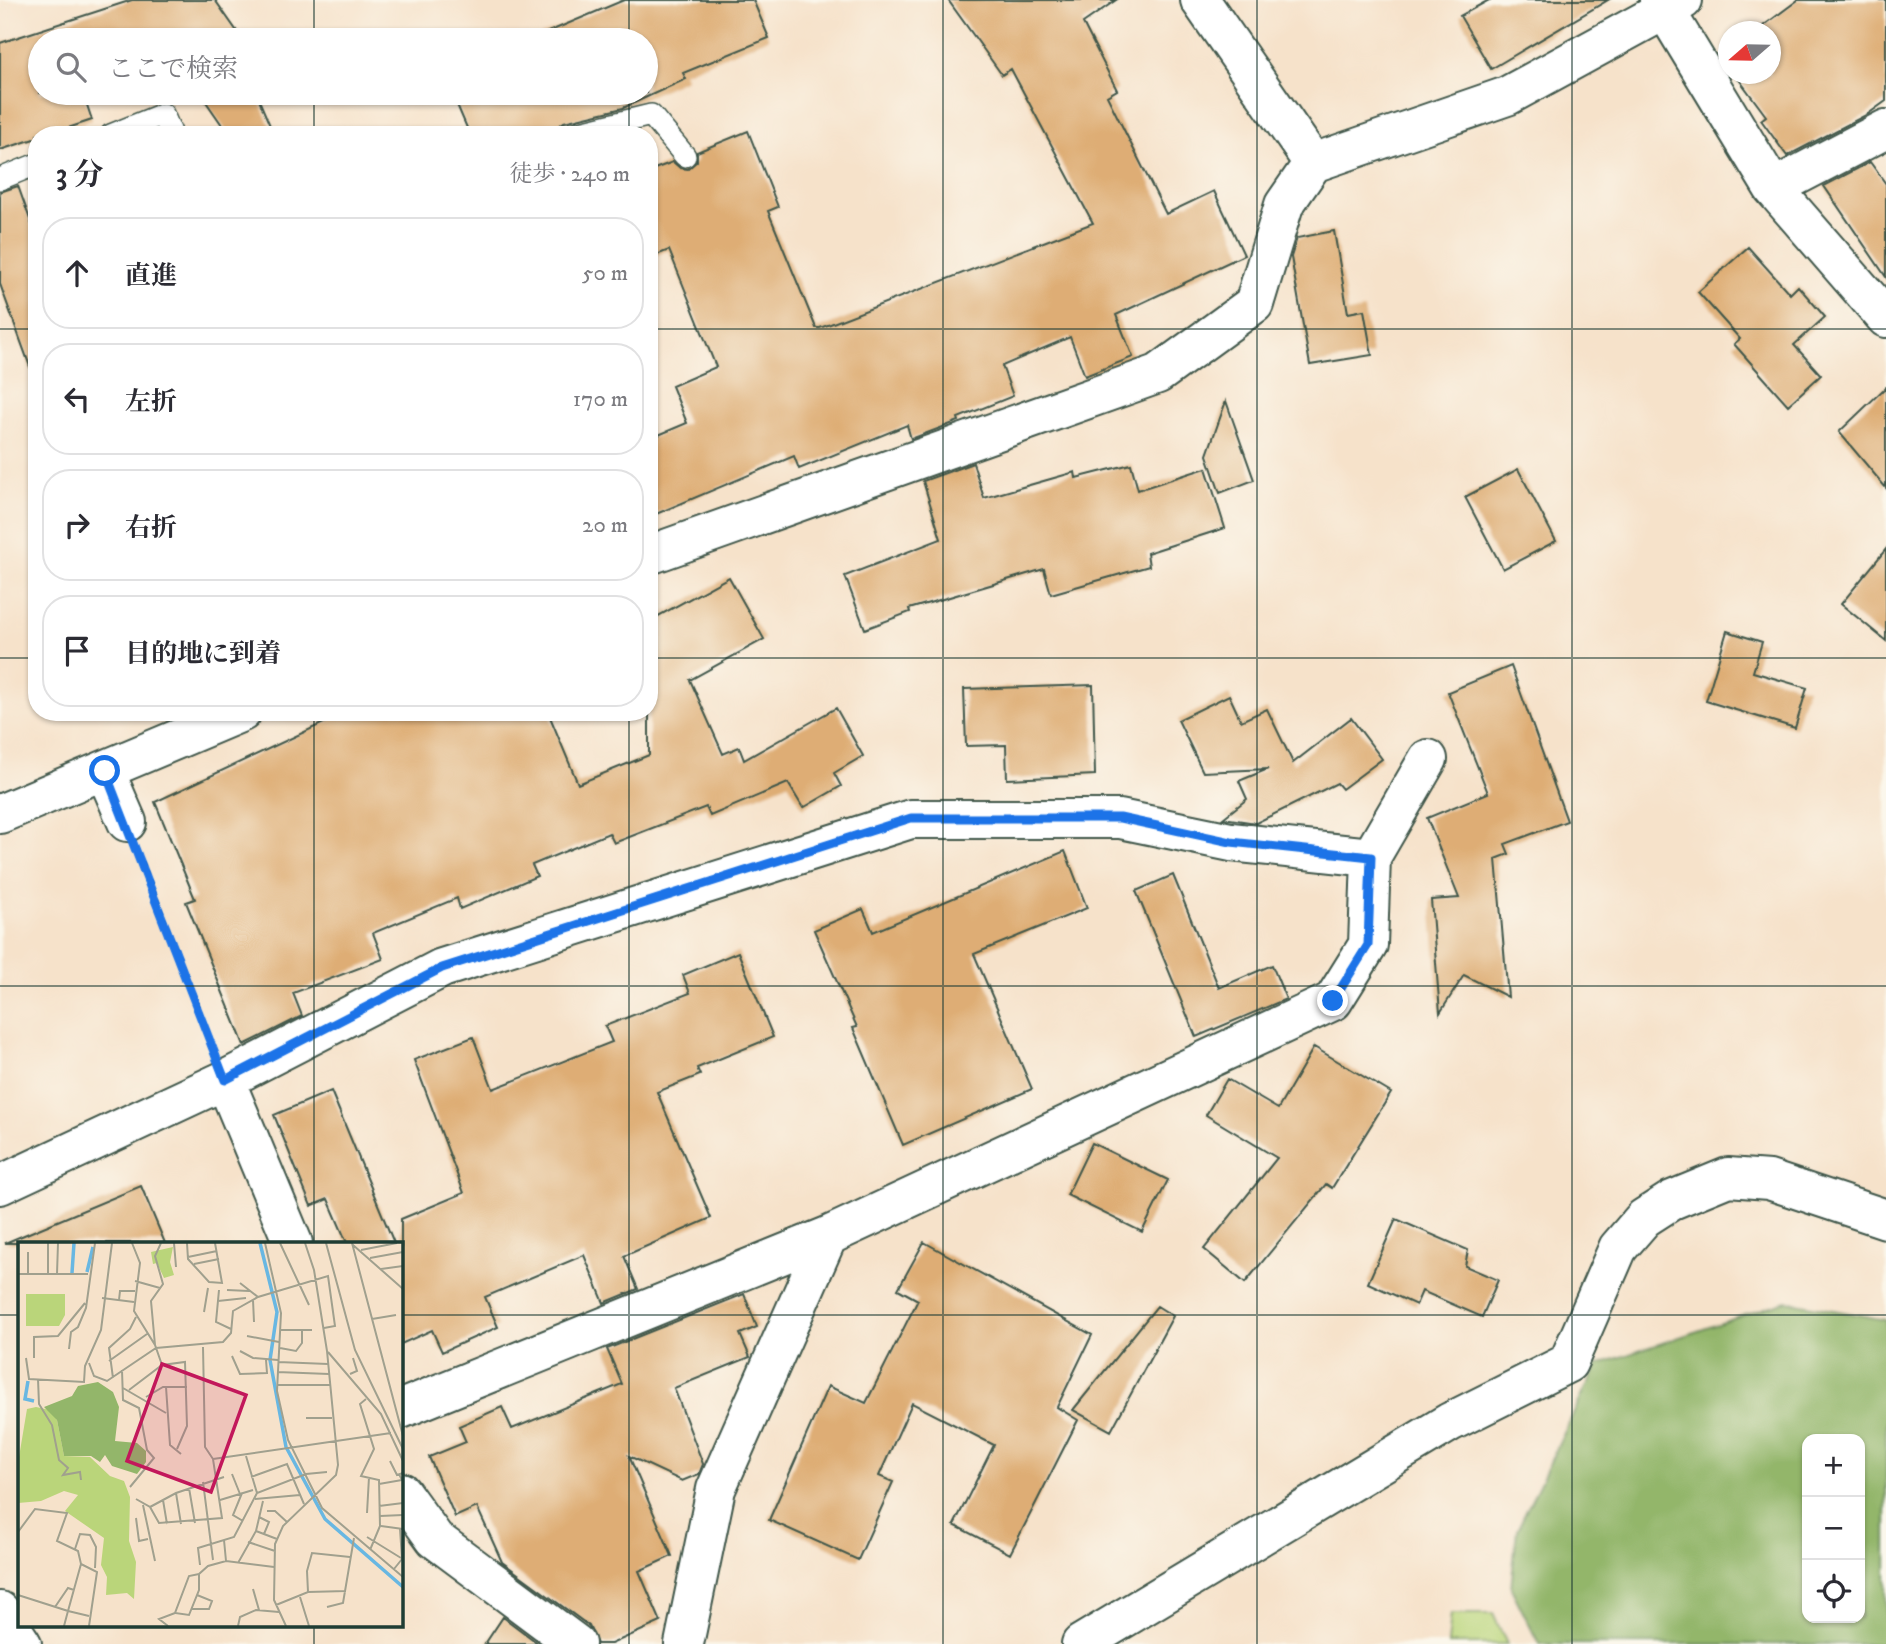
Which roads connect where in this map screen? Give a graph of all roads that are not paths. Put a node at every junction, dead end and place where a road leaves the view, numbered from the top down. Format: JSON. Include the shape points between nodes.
{"nodes":[{"id":1,"x":1200,"y":0,"type":"edge"},
{"id":2,"x":1670,"y":4,"type":"edge"},
{"id":3,"x":133,"y":126,"type":"edge"},
{"id":4,"x":168,"y":126,"type":"edge"},
{"id":5,"x":607,"y":126,"type":"edge"},
{"id":6,"x":1886,"y":129,"type":"edge"},
{"id":7,"x":685,"y":156,"type":"dead end"},
{"id":8,"x":1312,"y":163,"type":"junction"},
{"id":9,"x":28,"y":168,"type":"edge"},
{"id":10,"x":0,"y":179,"type":"edge"},
{"id":11,"x":1773,"y":188,"type":"junction"},
{"id":12,"x":1886,"y":318,"type":"edge"},
{"id":13,"x":658,"y":552,"type":"edge"},
{"id":14,"x":221,"y":721,"type":"edge"},
{"id":15,"x":1428,"y":759,"type":"dead end"},
{"id":16,"x":105,"y":771,"type":"junction"},
{"id":17,"x":0,"y":814,"type":"edge"},
{"id":18,"x":127,"y":822,"type":"road end"},
{"id":19,"x":1371,"y":857,"type":"junction"},
{"id":20,"x":225,"y":1080,"type":"junction"},
{"id":21,"x":0,"y":1185,"type":"edge"},
{"id":22,"x":1886,"y":1219,"type":"edge"},
{"id":23,"x":828,"y":1236,"type":"junction"},
{"id":24,"x":293,"y":1242,"type":"edge"},
{"id":25,"x":402,"y":1409,"type":"edge"},
{"id":26,"x":402,"y":1493,"type":"edge"},
{"id":27,"x":576,"y":1644,"type":"edge"},
{"id":28,"x":684,"y":1644,"type":"edge"},
{"id":29,"x":1081,"y":1644,"type":"edge"}],
"edges":[{"from":1,"to":8,"type":"street"},
{"from":2,"to":8,"type":"street","via":[[1507,96]]},
{"from":2,"to":11,"type":"street"},
{"from":3,"to":4,"type":"lane","via":[[163,114]]},
{"from":5,"to":7,"type":"lane","via":[[651,116]]},
{"from":6,"to":11,"type":"street"},
{"from":8,"to":13,"type":"street","via":[[1284,205],[1254,304],[1158,374]]},
{"from":9,"to":10,"type":"lane"},
{"from":11,"to":12,"type":"street"},
{"from":14,"to":16,"type":"street"},
{"from":15,"to":19,"type":"street"},
{"from":16,"to":17,"type":"street"},
{"from":16,"to":18,"type":"street"},
{"from":19,"to":20,"type":"street","via":[[1231,842],[1120,818],[911,818],[442,968]]},
{"from":19,"to":23,"type":"street","via":[[1368,945],[1333,1001]]},
{"from":20,"to":21,"type":"street"},
{"from":20,"to":24,"type":"street"},
{"from":22,"to":29,"type":"street","via":[[1769,1180],[1728,1177],[1672,1200],[1644,1218],[1618,1248],[1568,1363],[1450,1422]]},
{"from":23,"to":25,"type":"street"},
{"from":23,"to":28,"type":"street","via":[[716,1489]]},
{"from":26,"to":27,"type":"street","via":[[435,1539]]}]}
